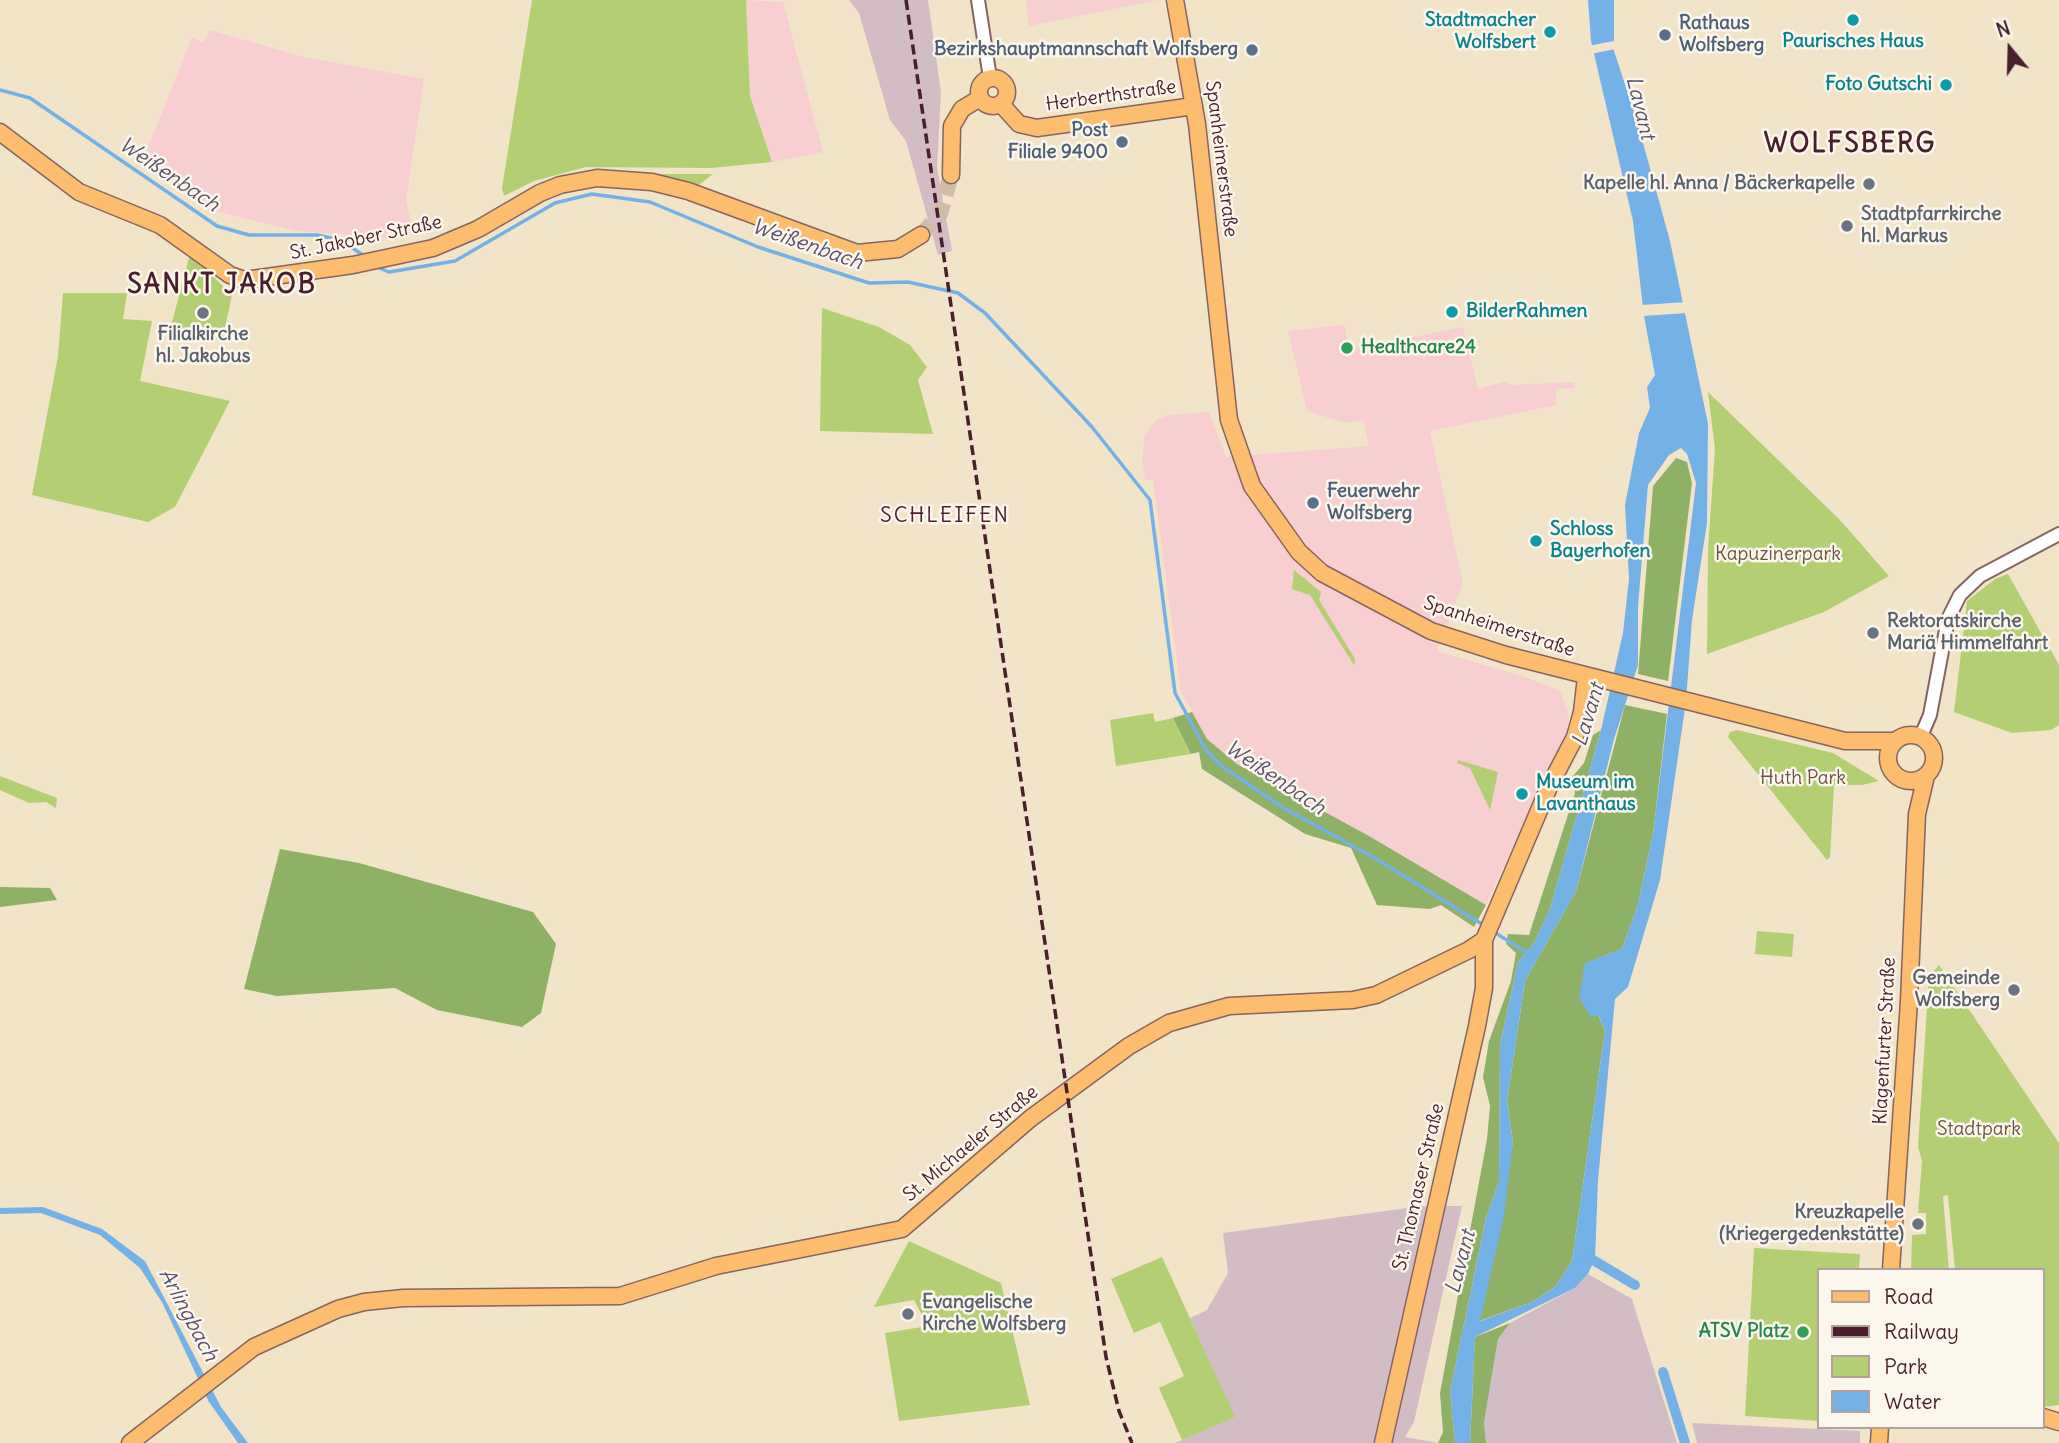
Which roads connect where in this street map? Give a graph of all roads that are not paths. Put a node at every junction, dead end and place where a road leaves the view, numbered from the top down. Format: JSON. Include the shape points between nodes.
{"nodes":[{"id":1,"x":978,"y":0,"type":"edge"},
{"id":2,"x":1175,"y":0,"type":"edge"},
{"id":3,"x":990,"y":78,"type":"junction"},
{"id":4,"x":980,"y":98,"type":"junction"},
{"id":5,"x":1001,"y":104,"type":"junction"},
{"id":6,"x":1194,"y":106,"type":"junction"},
{"id":7,"x":0,"y":132,"type":"edge"},
{"id":8,"x":951,"y":175,"type":"tunnel mouth"},
{"id":9,"x":921,"y":235,"type":"tunnel mouth"},
{"id":10,"x":2059,"y":534,"type":"edge"},
{"id":11,"x":1593,"y":679,"type":"junction"},
{"id":12,"x":1921,"y":736,"type":"junction"},
{"id":13,"x":1895,"y":741,"type":"junction"},
{"id":14,"x":1853,"y":743,"type":"junction"},
{"id":15,"x":1888,"y":761,"type":"junction"},
{"id":16,"x":1926,"y":776,"type":"junction"},
{"id":17,"x":1906,"y":780,"type":"junction"},
{"id":18,"x":1917,"y":814,"type":"junction"},
{"id":19,"x":1485,"y":940,"type":"junction"},
{"id":20,"x":1891,"y":1268,"type":"edge"},
{"id":21,"x":130,"y":1443,"type":"edge"},
{"id":22,"x":1383,"y":1443,"type":"edge"}],
"edges":[{"from":1,"to":3,"type":"street"},
{"from":2,"to":6,"type":"main road","name":"Spanheimerstraße"},
{"from":3,"to":4,"type":"main road","via":[[981,85]]},
{"from":3,"to":5,"type":"main road","via":[[1001,79],[1007,88]]},
{"from":4,"to":5,"type":"main road","via":[[989,106]]},
{"from":4,"to":8,"type":"main road","via":[[962,109],[952,126]]},
{"from":5,"to":6,"type":"main road","name":"Herberthstraße","via":[[1019,124],[1037,128]]},
{"from":6,"to":11,"type":"main road","name":"Spanheimerstraße","via":[[1229,420],[1252,486],[1274,521],[1322,573],[1431,631]]},
{"from":7,"to":9,"type":"main road","name":"St. Jakober Straße","via":[[79,191],[160,225],[245,280],[362,263],[454,241],[540,193],[597,178],[688,191],[857,253],[892,251]]},
{"from":10,"to":12,"type":"street","via":[[1980,576],[1960,596],[1948,619],[1930,715]]},
{"from":11,"to":14,"type":"main road","name":"Spanheimerstraße"},
{"from":11,"to":19,"type":"main road","via":[[1575,737],[1549,787]]},
{"from":12,"to":13,"type":"main road","via":[[1907,734]]},
{"from":12,"to":16,"type":"main road","via":[[1935,755]]},
{"from":13,"to":14,"type":"main road","name":"Spanheimerstraße"},
{"from":13,"to":15,"type":"main road"},
{"from":14,"to":15,"type":"main road","name":"Spanheimerstraße"},
{"from":15,"to":17,"type":"main road","via":[[1894,774]]},
{"from":16,"to":17,"type":"main road"},
{"from":16,"to":18,"type":"main road","name":"Klagenfurter Straße"},
{"from":17,"to":18,"type":"main road","name":"Klagenfurter Straße"},
{"from":18,"to":20,"type":"main road","name":"Klagenfurter Straße"},
{"from":19,"to":21,"type":"main road","name":"St. Michaeler Straße","via":[[1376,995],[1229,1006],[1169,1023],[1129,1046],[1031,1118],[902,1228],[716,1266],[620,1296],[364,1302],[299,1324],[254,1347]]},
{"from":19,"to":22,"type":"main road","name":"St. Thomaser Straße","via":[[1477,1026]]}]}
